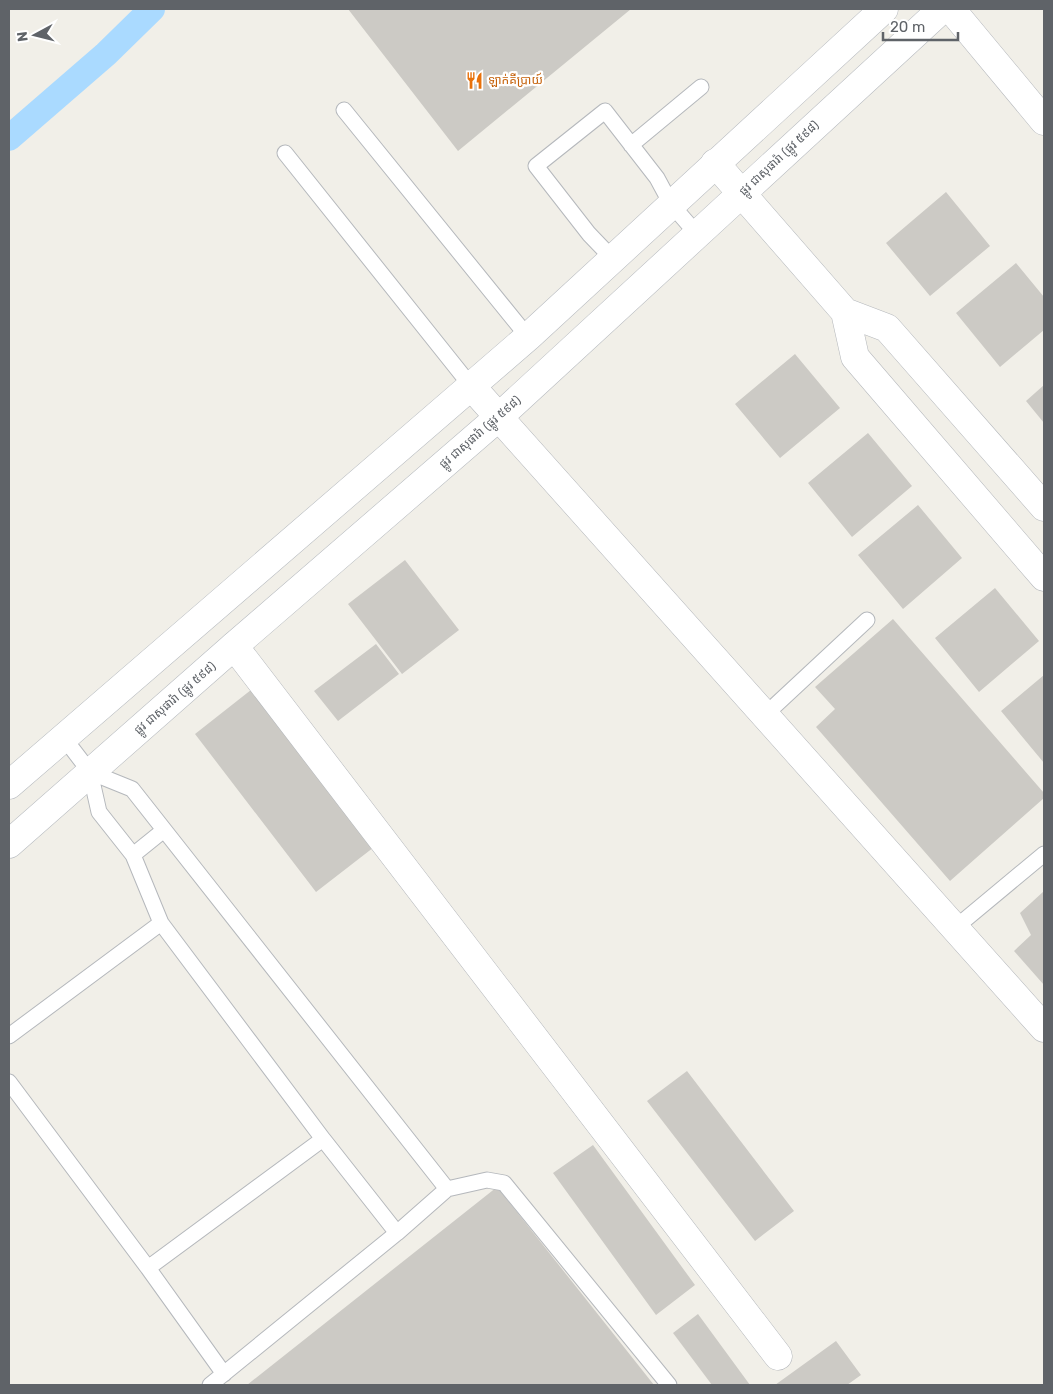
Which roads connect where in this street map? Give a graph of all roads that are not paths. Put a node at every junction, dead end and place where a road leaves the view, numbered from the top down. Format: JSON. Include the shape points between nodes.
{"nodes":[{"id":1,"x":884,"y":9,"type":"edge"},
{"id":2,"x":942,"y":9,"type":"edge"},
{"id":3,"x":951,"y":9,"type":"edge"},
{"id":4,"x":701,"y":87,"type":"dead end"},
{"id":5,"x":344,"y":110,"type":"dead end"},
{"id":6,"x":1044,"y":121,"type":"edge"},
{"id":7,"x":631,"y":145,"type":"junction"},
{"id":8,"x":285,"y":153,"type":"dead end"},
{"id":9,"x":715,"y":163,"type":"junction"},
{"id":10,"x":741,"y":193,"type":"junction"},
{"id":11,"x":671,"y":204,"type":"junction"},
{"id":12,"x":697,"y":234,"type":"junction"},
{"id":13,"x":612,"y":258,"type":"junction"},
{"id":14,"x":845,"y":312,"type":"junction"},
{"id":15,"x":528,"y":338,"type":"junction"},
{"id":16,"x":472,"y":386,"type":"junction"},
{"id":17,"x":500,"y":416,"type":"junction"},
{"id":18,"x":1044,"y":507,"type":"edge"},
{"id":19,"x":1044,"y":577,"type":"edge"},
{"id":20,"x":867,"y":620,"type":"dead end"},
{"id":21,"x":234,"y":646,"type":"junction"},
{"id":22,"x":766,"y":714,"type":"junction"},
{"id":23,"x":64,"y":738,"type":"junction"},
{"id":24,"x":90,"y":772,"type":"junction"},
{"id":25,"x":9,"y":785,"type":"edge"},
{"id":26,"x":164,"y":830,"type":"junction"},
{"id":27,"x":9,"y":844,"type":"edge"},
{"id":28,"x":1044,"y":854,"type":"edge"},
{"id":29,"x":133,"y":855,"type":"junction"},
{"id":30,"x":162,"y":923,"type":"junction"},
{"id":31,"x":955,"y":928,"type":"junction"},
{"id":32,"x":1044,"y":1028,"type":"edge"},
{"id":33,"x":9,"y":1034,"type":"edge"},
{"id":34,"x":9,"y":1082,"type":"edge"},
{"id":35,"x":323,"y":1139,"type":"junction"},
{"id":36,"x":447,"y":1189,"type":"junction"},
{"id":37,"x":397,"y":1233,"type":"junction"},
{"id":38,"x":148,"y":1268,"type":"junction"},
{"id":39,"x":778,"y":1356,"type":"dead end"},
{"id":40,"x":224,"y":1374,"type":"junction"},
{"id":41,"x":210,"y":1385,"type":"edge"},
{"id":42,"x":669,"y":1385,"type":"edge"}],
"edges":[{"from":1,"to":9,"type":"street"},
{"from":2,"to":10,"type":"street","name":"ផ្លូវ ជាសុផារ៉ា (ផ្លូវ ៥៩៨)"},
{"from":3,"to":6,"type":"street"},
{"from":4,"to":7,"type":"lane"},
{"from":5,"to":15,"type":"lane"},
{"from":7,"to":11,"type":"lane","via":[[658,178]]},
{"from":7,"to":13,"type":"lane","via":[[605,111],[536,166]]},
{"from":8,"to":16,"type":"lane"},
{"from":9,"to":10,"type":"street"},
{"from":9,"to":11,"type":"street"},
{"from":10,"to":12,"type":"street","name":"ផ្លូវ ជាសុផារ៉ា (ផ្លូវ ៥៩៨)"},
{"from":10,"to":14,"type":"street"},
{"from":11,"to":12,"type":"lane"},
{"from":11,"to":13,"type":"street"},
{"from":12,"to":17,"type":"street","name":"ផ្លូវ ជាសុផារ៉ា (ផ្លូវ ៥៩៨)"},
{"from":13,"to":15,"type":"street"},
{"from":14,"to":18,"type":"street","via":[[887,328]]},
{"from":14,"to":19,"type":"street","via":[[856,357]]},
{"from":15,"to":16,"type":"street"},
{"from":16,"to":17,"type":"street"},
{"from":16,"to":23,"type":"street"},
{"from":17,"to":21,"type":"street","name":"ផ្លូវ ជាសុផារ៉ា (ផ្លូវ ៥៩៨)"},
{"from":17,"to":22,"type":"street"},
{"from":20,"to":22,"type":"lane"},
{"from":21,"to":24,"type":"street","name":"ផ្លូវ ជាសុផារ៉ា (ផ្លូវ ៥៩៨)"},
{"from":21,"to":39,"type":"street"},
{"from":22,"to":31,"type":"street"},
{"from":23,"to":24,"type":"lane"},
{"from":23,"to":25,"type":"street"},
{"from":24,"to":26,"type":"lane","via":[[132,789]]},
{"from":24,"to":27,"type":"street","name":"ផ្លូវ ជាសុផារ៉ា (ផ្លូវ ៥៩៨)"},
{"from":24,"to":29,"type":"lane","via":[[99,812]]},
{"from":26,"to":29,"type":"lane"},
{"from":26,"to":36,"type":"lane"},
{"from":28,"to":31,"type":"lane"},
{"from":29,"to":30,"type":"lane"},
{"from":30,"to":33,"type":"lane"},
{"from":30,"to":35,"type":"lane"},
{"from":31,"to":32,"type":"street"},
{"from":34,"to":38,"type":"lane"},
{"from":35,"to":37,"type":"lane"},
{"from":35,"to":38,"type":"lane"},
{"from":36,"to":37,"type":"lane"},
{"from":36,"to":42,"type":"lane","via":[[487,1180],[504,1183]]},
{"from":37,"to":40,"type":"lane"},
{"from":38,"to":40,"type":"lane"},
{"from":40,"to":41,"type":"lane"}]}
